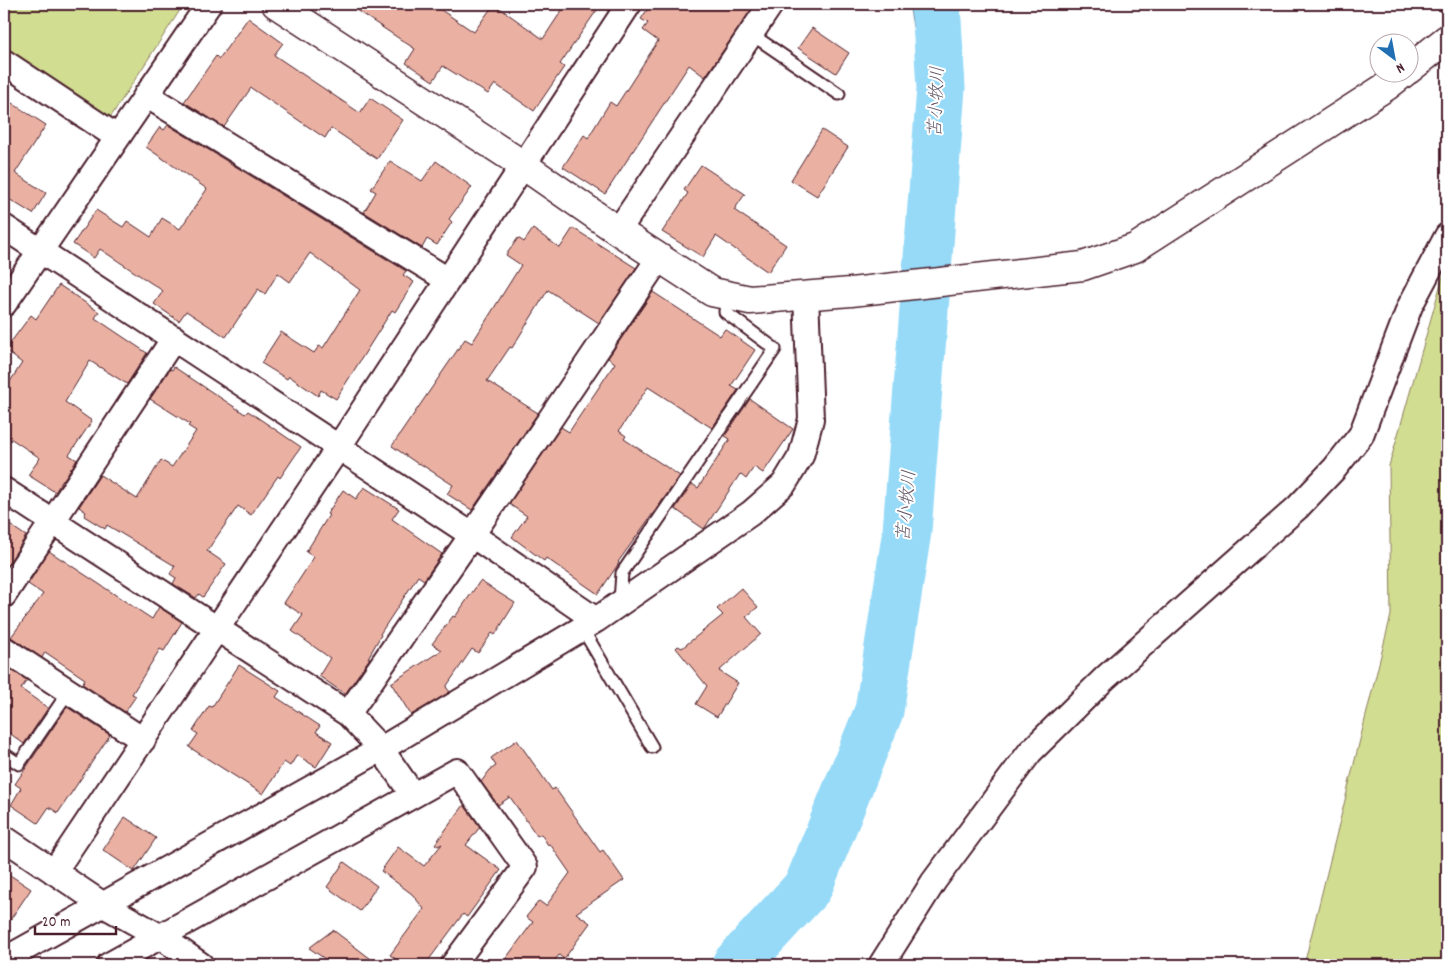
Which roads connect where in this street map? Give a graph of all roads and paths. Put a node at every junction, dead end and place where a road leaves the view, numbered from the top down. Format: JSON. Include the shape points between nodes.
{"nodes":[{"id":1,"x":209,"y":4,"type":"edge"},
{"id":2,"x":276,"y":4,"type":"edge"},
{"id":3,"x":629,"y":4,"type":"edge"},
{"id":4,"x":771,"y":4,"type":"edge"},
{"id":5,"x":751,"y":34,"type":"junction"},
{"id":6,"x":1447,"y":39,"type":"edge"},
{"id":7,"x":4,"y":62,"type":"edge"},
{"id":8,"x":1418,"y":62,"type":"edge"},
{"id":9,"x":1392,"y":82,"type":"edge"},
{"id":10,"x":839,"y":94,"type":"dead end"},
{"id":11,"x":146,"y":95,"type":"junction"},
{"id":12,"x":117,"y":137,"type":"junction"},
{"id":13,"x":522,"y":165,"type":"junction"},
{"id":14,"x":4,"y":227,"type":"edge"},
{"id":15,"x":618,"y":231,"type":"junction"},
{"id":16,"x":1447,"y":236,"type":"edge"},
{"id":17,"x":39,"y":250,"type":"junction"},
{"id":18,"x":659,"y":258,"type":"junction"},
{"id":19,"x":448,"y":280,"type":"junction"},
{"id":20,"x":727,"y":295,"type":"junction"},
{"id":21,"x":806,"y":295,"type":"junction"},
{"id":22,"x":4,"y":304,"type":"edge"},
{"id":23,"x":174,"y":338,"type":"junction"},
{"id":24,"x":338,"y":448,"type":"junction"},
{"id":25,"x":4,"y":490,"type":"edge"},
{"id":26,"x":53,"y":520,"type":"junction"},
{"id":27,"x":472,"y":535,"type":"junction"},
{"id":28,"x":4,"y":594,"type":"edge"},
{"id":29,"x":620,"y":603,"type":"junction"},
{"id":30,"x":589,"y":624,"type":"junction"},
{"id":31,"x":218,"y":629,"type":"junction"},
{"id":32,"x":4,"y":649,"type":"edge"},
{"id":33,"x":68,"y":691,"type":"junction"},
{"id":34,"x":348,"y":714,"type":"junction"},
{"id":35,"x":143,"y":740,"type":"junction"},
{"id":36,"x":652,"y":747,"type":"dead end"},
{"id":37,"x":381,"y":749,"type":"junction"},
{"id":38,"x":4,"y":754,"type":"edge"},
{"id":39,"x":413,"y":795,"type":"junction"},
{"id":40,"x":4,"y":838,"type":"edge"},
{"id":41,"x":54,"y":872,"type":"junction"},
{"id":42,"x":102,"y":904,"type":"junction"},
{"id":43,"x":161,"y":937,"type":"junction"},
{"id":44,"x":4,"y":960,"type":"edge"},
{"id":45,"x":109,"y":965,"type":"edge"},
{"id":46,"x":201,"y":965,"type":"edge"},
{"id":47,"x":453,"y":965,"type":"edge"},
{"id":48,"x":881,"y":965,"type":"edge"}],
"edges":[{"from":1,"to":11,"type":"street"},
{"from":2,"to":13,"type":"street"},
{"from":3,"to":13,"type":"street"},
{"from":4,"to":5,"type":"street"},
{"from":5,"to":10,"type":"lane"},
{"from":5,"to":15,"type":"street"},
{"from":6,"to":8,"type":"street"},
{"from":7,"to":12,"type":"street"},
{"from":9,"to":21,"type":"street","via":[[1135,248],[1083,266]]},
{"from":11,"to":12,"type":"street"},
{"from":11,"to":19,"type":"street"},
{"from":12,"to":17,"type":"street"},
{"from":13,"to":15,"type":"street"},
{"from":13,"to":19,"type":"street"},
{"from":14,"to":17,"type":"street"},
{"from":15,"to":18,"type":"street"},
{"from":16,"to":48,"type":"street","via":[[1410,306],[1362,435],[1298,507],[1106,678],[1030,752],[934,881]]},
{"from":17,"to":22,"type":"street"},
{"from":17,"to":23,"type":"street"},
{"from":18,"to":20,"type":"street","via":[[712,292]]},
{"from":18,"to":27,"type":"street"},
{"from":19,"to":24,"type":"street"},
{"from":20,"to":21,"type":"street","via":[[750,300]]},
{"from":20,"to":29,"type":"lane","via":[[725,312],[775,349],[622,574]]},
{"from":21,"to":29,"type":"street","via":[[811,419],[797,463],[784,484],[751,513]]},
{"from":23,"to":24,"type":"street"},
{"from":23,"to":26,"type":"street"},
{"from":24,"to":27,"type":"street"},
{"from":24,"to":31,"type":"street"},
{"from":25,"to":26,"type":"street"},
{"from":26,"to":28,"type":"street"},
{"from":26,"to":31,"type":"street"},
{"from":27,"to":30,"type":"street"},
{"from":27,"to":34,"type":"street"},
{"from":29,"to":30,"type":"street"},
{"from":30,"to":36,"type":"lane"},
{"from":30,"to":37,"type":"street"},
{"from":31,"to":34,"type":"street"},
{"from":31,"to":35,"type":"street"},
{"from":32,"to":33,"type":"street"},
{"from":33,"to":35,"type":"street"},
{"from":33,"to":38,"type":"lane","via":[[19,764]]},
{"from":34,"to":37,"type":"street"},
{"from":35,"to":41,"type":"street"},
{"from":37,"to":39,"type":"street"},
{"from":37,"to":42,"type":"street"},
{"from":39,"to":43,"type":"street"},
{"from":39,"to":47,"type":"street","via":[[457,772],[525,867]]},
{"from":40,"to":41,"type":"street"},
{"from":41,"to":42,"type":"street"},
{"from":42,"to":43,"type":"street"},
{"from":42,"to":44,"type":"street"},
{"from":43,"to":45,"type":"street"},
{"from":43,"to":46,"type":"street"}]}
